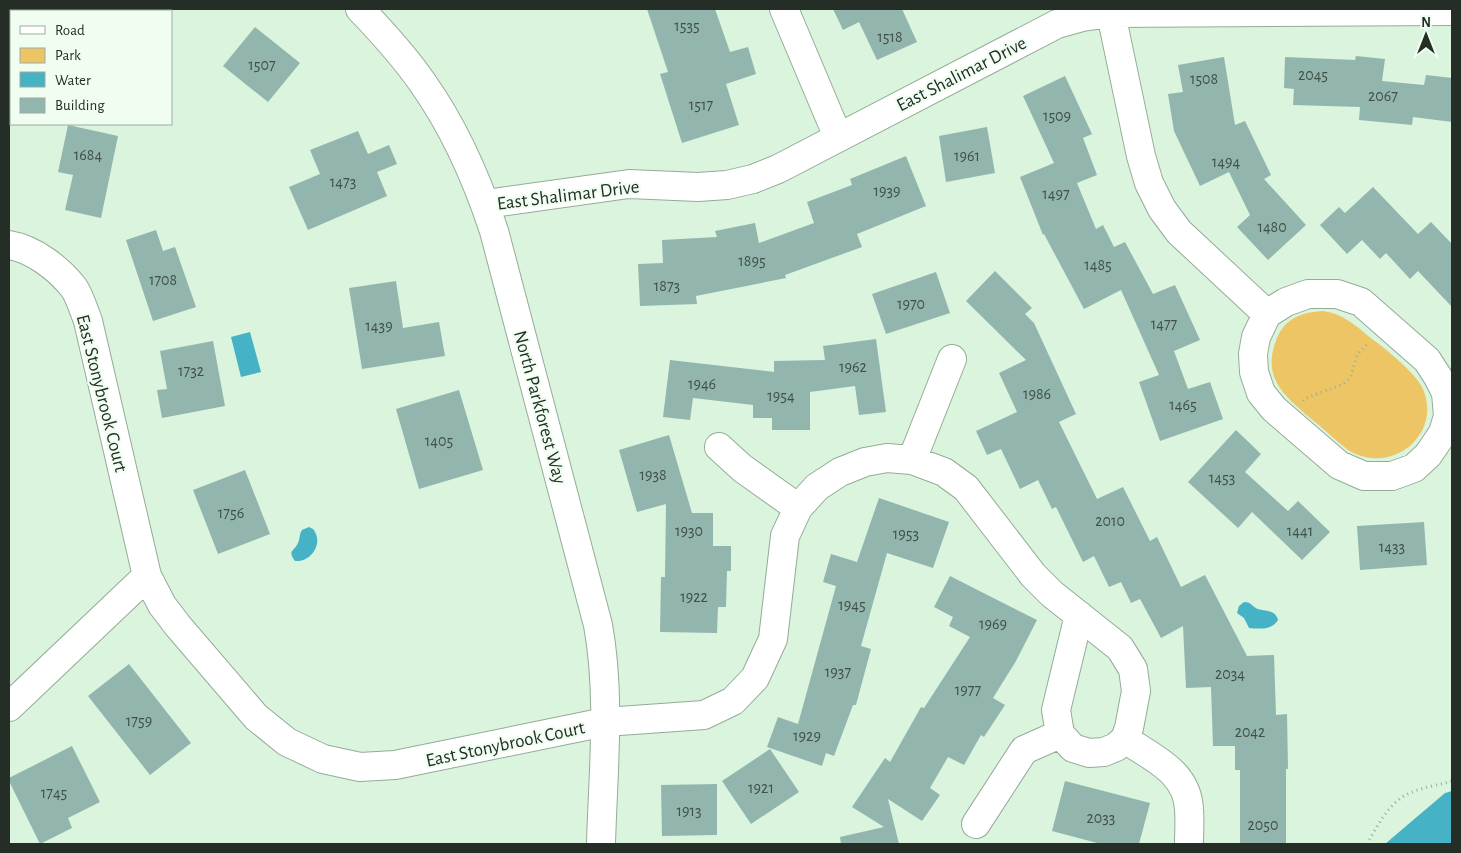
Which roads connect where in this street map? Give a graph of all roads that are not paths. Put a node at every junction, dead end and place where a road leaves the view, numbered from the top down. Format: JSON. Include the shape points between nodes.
{"nodes":[{"id":1,"x":360,"y":9,"type":"edge"},
{"id":2,"x":784,"y":9,"type":"edge"},
{"id":3,"x":1415,"y":10,"type":"edge"},
{"id":4,"x":1111,"y":11,"type":"edge"},
{"id":5,"x":1452,"y":11,"type":"edge"},
{"id":6,"x":838,"y":137,"type":"junction"},
{"id":7,"x":485,"y":204,"type":"junction"},
{"id":8,"x":9,"y":246,"type":"edge"},
{"id":9,"x":1267,"y":314,"type":"junction"},
{"id":10,"x":952,"y":359,"type":"dead end"},
{"id":11,"x":719,"y":447,"type":"dead end"},
{"id":12,"x":912,"y":460,"type":"junction"},
{"id":13,"x":798,"y":508,"type":"junction"},
{"id":14,"x":147,"y":576,"type":"junction"},
{"id":15,"x":1079,"y":615,"type":"junction"},
{"id":16,"x":9,"y":708,"type":"edge"},
{"id":17,"x":605,"y":722,"type":"junction"},
{"id":18,"x":1060,"y":734,"type":"junction"},
{"id":19,"x":1125,"y":739,"type":"junction"},
{"id":20,"x":976,"y":824,"type":"dead end"},
{"id":21,"x":602,"y":844,"type":"edge"},
{"id":22,"x":1188,"y":844,"type":"edge"}],
"edges":[{"from":1,"to":7,"type":"street","name":"North Parkforest Way","via":[[422,82],[463,152]]},
{"from":2,"to":6,"type":"street"},
{"from":3,"to":4,"type":"street","name":"East Shalimar Drive"},
{"from":3,"to":5,"type":"street","name":"East Shalimar Drive"},
{"from":4,"to":6,"type":"street","name":"East Shalimar Drive","via":[[1057,24]]},
{"from":4,"to":9,"type":"street","via":[[1141,156],[1149,183],[1162,209],[1179,232]]},
{"from":6,"to":7,"type":"street","name":"East Shalimar Drive","via":[[778,169],[727,185],[629,184]]},
{"from":7,"to":17,"type":"street","name":"North Parkforest Way","via":[[598,625],[603,652]]},
{"from":8,"to":14,"type":"street","name":"East Stonybrook Court","via":[[48,262],[74,289],[88,321]]},
{"from":9,"to":9,"type":"street","via":[[1256,337],[1254,372],[1261,393],[1274,409],[1339,465],[1364,476],[1392,476],[1414,468],[1428,455],[1443,433],[1448,416],[1446,393],[1427,360],[1361,302],[1336,294],[1308,294]]},
{"from":10,"to":12,"type":"street"},
{"from":11,"to":13,"type":"street","via":[[742,468]]},
{"from":12,"to":13,"type":"street","name":"East Stonybrook Court","via":[[887,458],[840,472],[817,487]]},
{"from":12,"to":15,"type":"street","name":"East Stonybrook Court","via":[[944,472],[966,488],[1033,575]]},
{"from":13,"to":17,"type":"street","name":"East Stonybrook Court","via":[[785,536],[773,639],[755,678],[733,701],[704,716]]},
{"from":14,"to":16,"type":"street"},
{"from":14,"to":17,"type":"street","name":"East Stonybrook Court","via":[[162,605],[178,626],[256,717],[287,742],[323,759],[360,767],[394,766]]},
{"from":15,"to":18,"type":"street","via":[[1056,710]]},
{"from":15,"to":19,"type":"street","name":"East Stonybrook Court","via":[[1120,648],[1133,669],[1136,691]]},
{"from":17,"to":21,"type":"street","name":"North Parkforest Way"},
{"from":18,"to":19,"type":"street","via":[[1073,748],[1089,754],[1104,752]]},
{"from":18,"to":20,"type":"street","via":[[1024,750]]},
{"from":19,"to":22,"type":"street","via":[[1169,767],[1184,786],[1189,808]]}]}
